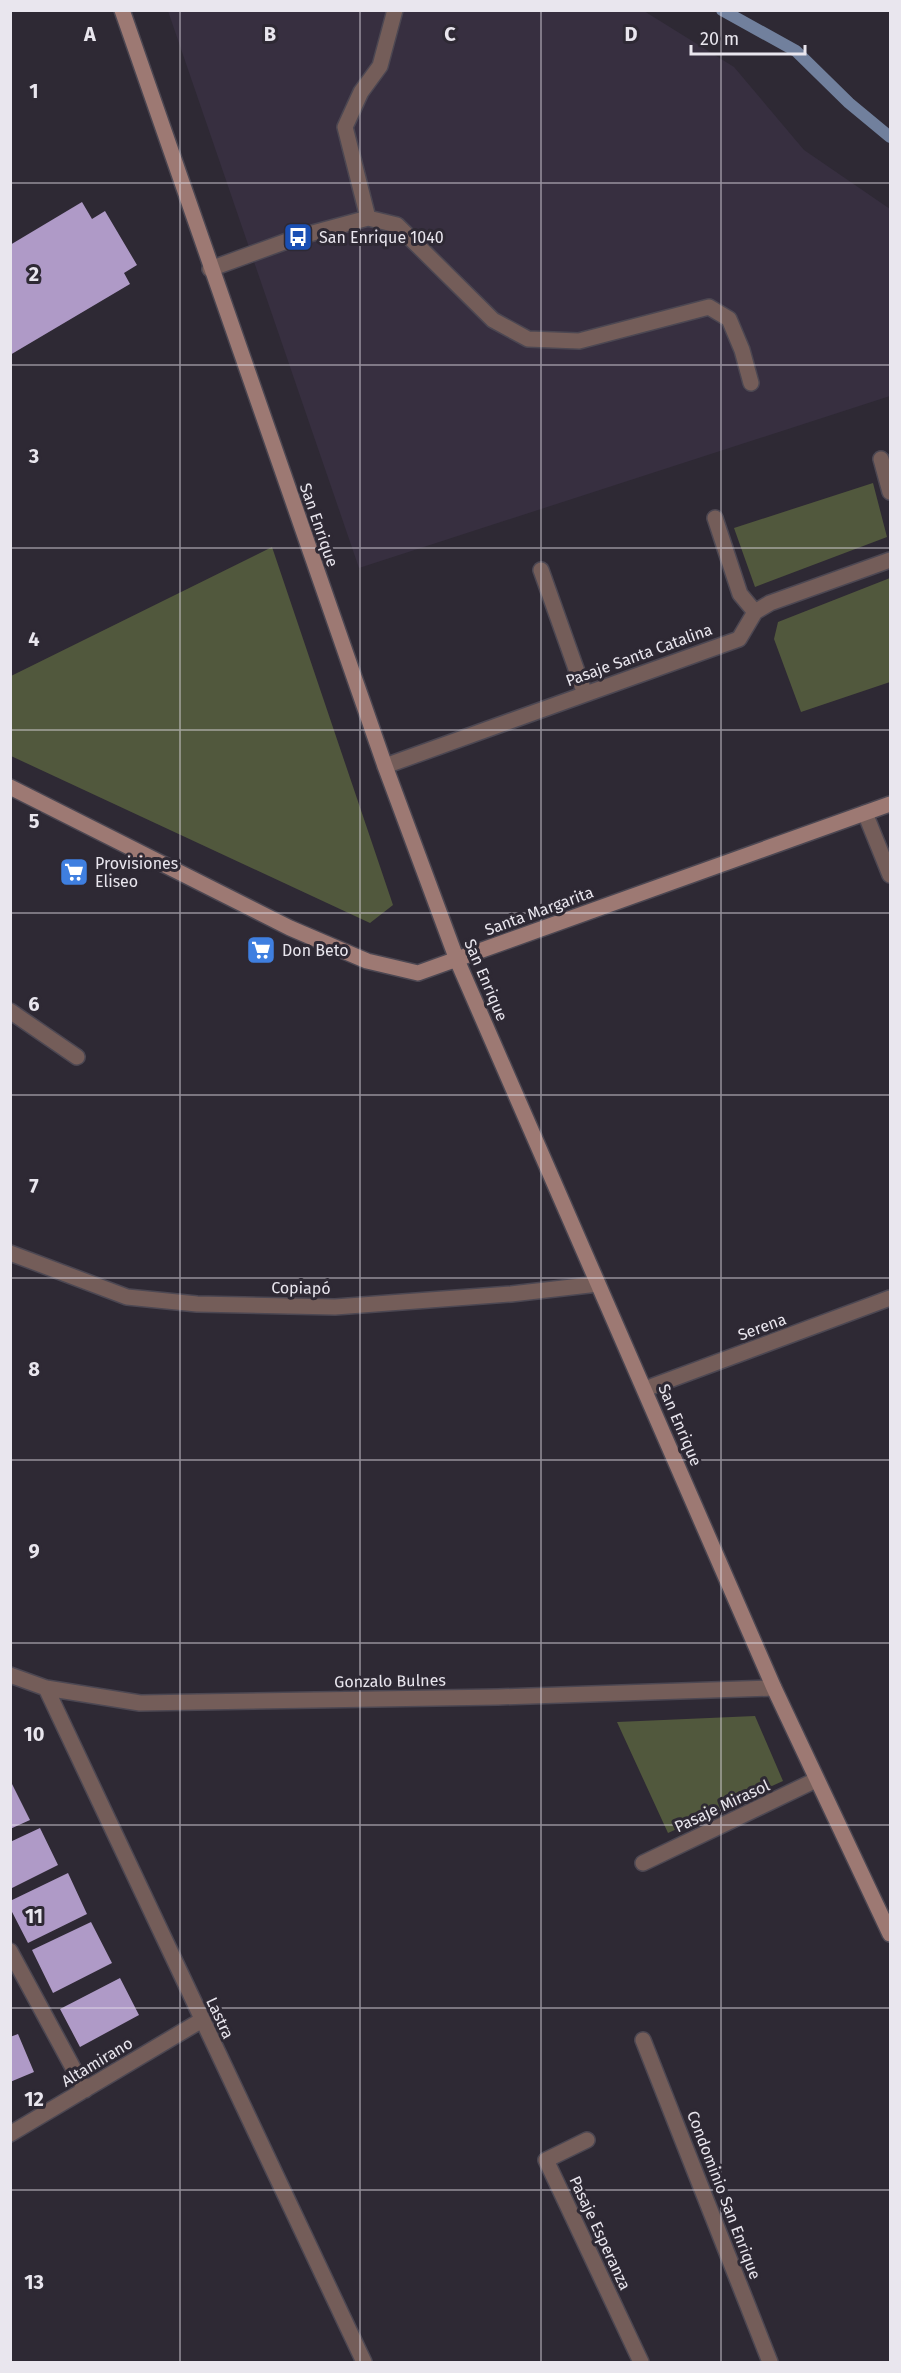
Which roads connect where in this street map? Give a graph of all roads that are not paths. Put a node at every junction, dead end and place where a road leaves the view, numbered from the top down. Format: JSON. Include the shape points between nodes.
{"nodes":[{"id":1,"x":122,"y":10,"type":"edge"},
{"id":2,"x":395,"y":10,"type":"edge"},
{"id":3,"x":368,"y":218,"type":"junction"},
{"id":4,"x":210,"y":269,"type":"junction"},
{"id":5,"x":751,"y":383,"type":"dead end"},
{"id":6,"x":881,"y":459,"type":"dead end"},
{"id":7,"x":891,"y":492,"type":"edge"},
{"id":8,"x":715,"y":518,"type":"dead end"},
{"id":9,"x":891,"y":560,"type":"edge"},
{"id":10,"x":541,"y":570,"type":"dead end"},
{"id":11,"x":755,"y":612,"type":"junction"},
{"id":12,"x":585,"y":694,"type":"junction"},
{"id":13,"x":385,"y":766,"type":"junction"},
{"id":14,"x":10,"y":787,"type":"edge"},
{"id":15,"x":891,"y":804,"type":"edge"},
{"id":16,"x":865,"y":813,"type":"junction"},
{"id":17,"x":891,"y":875,"type":"edge"},
{"id":18,"x":457,"y":960,"type":"junction"},
{"id":19,"x":10,"y":1011,"type":"edge"},
{"id":20,"x":77,"y":1057,"type":"dead end"},
{"id":21,"x":10,"y":1253,"type":"edge"},
{"id":22,"x":598,"y":1284,"type":"junction"},
{"id":23,"x":891,"y":1298,"type":"edge"},
{"id":24,"x":645,"y":1389,"type":"junction"},
{"id":25,"x":10,"y":1675,"type":"edge"},
{"id":26,"x":46,"y":1688,"type":"junction"},
{"id":27,"x":774,"y":1688,"type":"junction"},
{"id":28,"x":816,"y":1780,"type":"junction"},
{"id":29,"x":643,"y":1863,"type":"dead end"},
{"id":30,"x":891,"y":1934,"type":"edge"},
{"id":31,"x":10,"y":1951,"type":"edge"},
{"id":32,"x":201,"y":2020,"type":"junction"},
{"id":33,"x":644,"y":2040,"type":"dead end"},
{"id":34,"x":85,"y":2090,"type":"junction"},
{"id":35,"x":10,"y":2134,"type":"edge"},
{"id":36,"x":588,"y":2140,"type":"dead end"},
{"id":37,"x":364,"y":2362,"type":"edge"},
{"id":38,"x":640,"y":2362,"type":"edge"},
{"id":39,"x":770,"y":2362,"type":"edge"}],
"edges":[{"from":1,"to":4,"type":"street","name":"San Enrique"},
{"from":2,"to":3,"type":"street","via":[[380,66],[361,92],[345,127]]},
{"from":3,"to":4,"type":"street","via":[[298,237]]},
{"from":3,"to":5,"type":"street","via":[[397,225],[493,320],[528,339],[579,341],[709,307],[729,318]]},
{"from":4,"to":13,"type":"street","name":"San Enrique"},
{"from":6,"to":7,"type":"street"},
{"from":8,"to":11,"type":"street","via":[[740,594]]},
{"from":9,"to":11,"type":"street","via":[[770,603]]},
{"from":10,"to":12,"type":"street"},
{"from":11,"to":12,"type":"street","name":"Pasaje Santa Catalina","via":[[739,639]]},
{"from":12,"to":13,"type":"street","name":"Pasaje Santa Catalina"},
{"from":13,"to":18,"type":"street","name":"San Enrique"},
{"from":14,"to":18,"type":"street","name":"Santa Margarita","via":[[290,928],[367,961],[418,972]]},
{"from":15,"to":16,"type":"street","name":"Santa Margarita"},
{"from":16,"to":17,"type":"street"},
{"from":16,"to":18,"type":"street","name":"Santa Margarita"},
{"from":18,"to":22,"type":"street","name":"San Enrique"},
{"from":19,"to":20,"type":"street"},
{"from":21,"to":22,"type":"street","name":"Copiapó","via":[[127,1297],[197,1304],[335,1307]]},
{"from":22,"to":24,"type":"street","name":"San Enrique"},
{"from":23,"to":24,"type":"street","name":"Serena"},
{"from":24,"to":27,"type":"street","name":"San Enrique"},
{"from":25,"to":26,"type":"street","name":"Gonzalo Bulnes"},
{"from":26,"to":27,"type":"street","name":"Gonzalo Bulnes","via":[[140,1703]]},
{"from":26,"to":32,"type":"street","name":"Lastra"},
{"from":27,"to":28,"type":"street","name":"San Enrique"},
{"from":28,"to":29,"type":"street","name":"Pasaje Mirasol"},
{"from":28,"to":30,"type":"street","name":"San Enrique"},
{"from":31,"to":34,"type":"street"},
{"from":32,"to":34,"type":"street","name":"Altamirano"},
{"from":32,"to":37,"type":"street","name":"Lastra"},
{"from":33,"to":39,"type":"street","name":"Condominio San Enrique"},
{"from":34,"to":35,"type":"street","name":"Altamirano"},
{"from":36,"to":38,"type":"street","name":"Pasaje Esperanza","via":[[546,2160]]}]}
